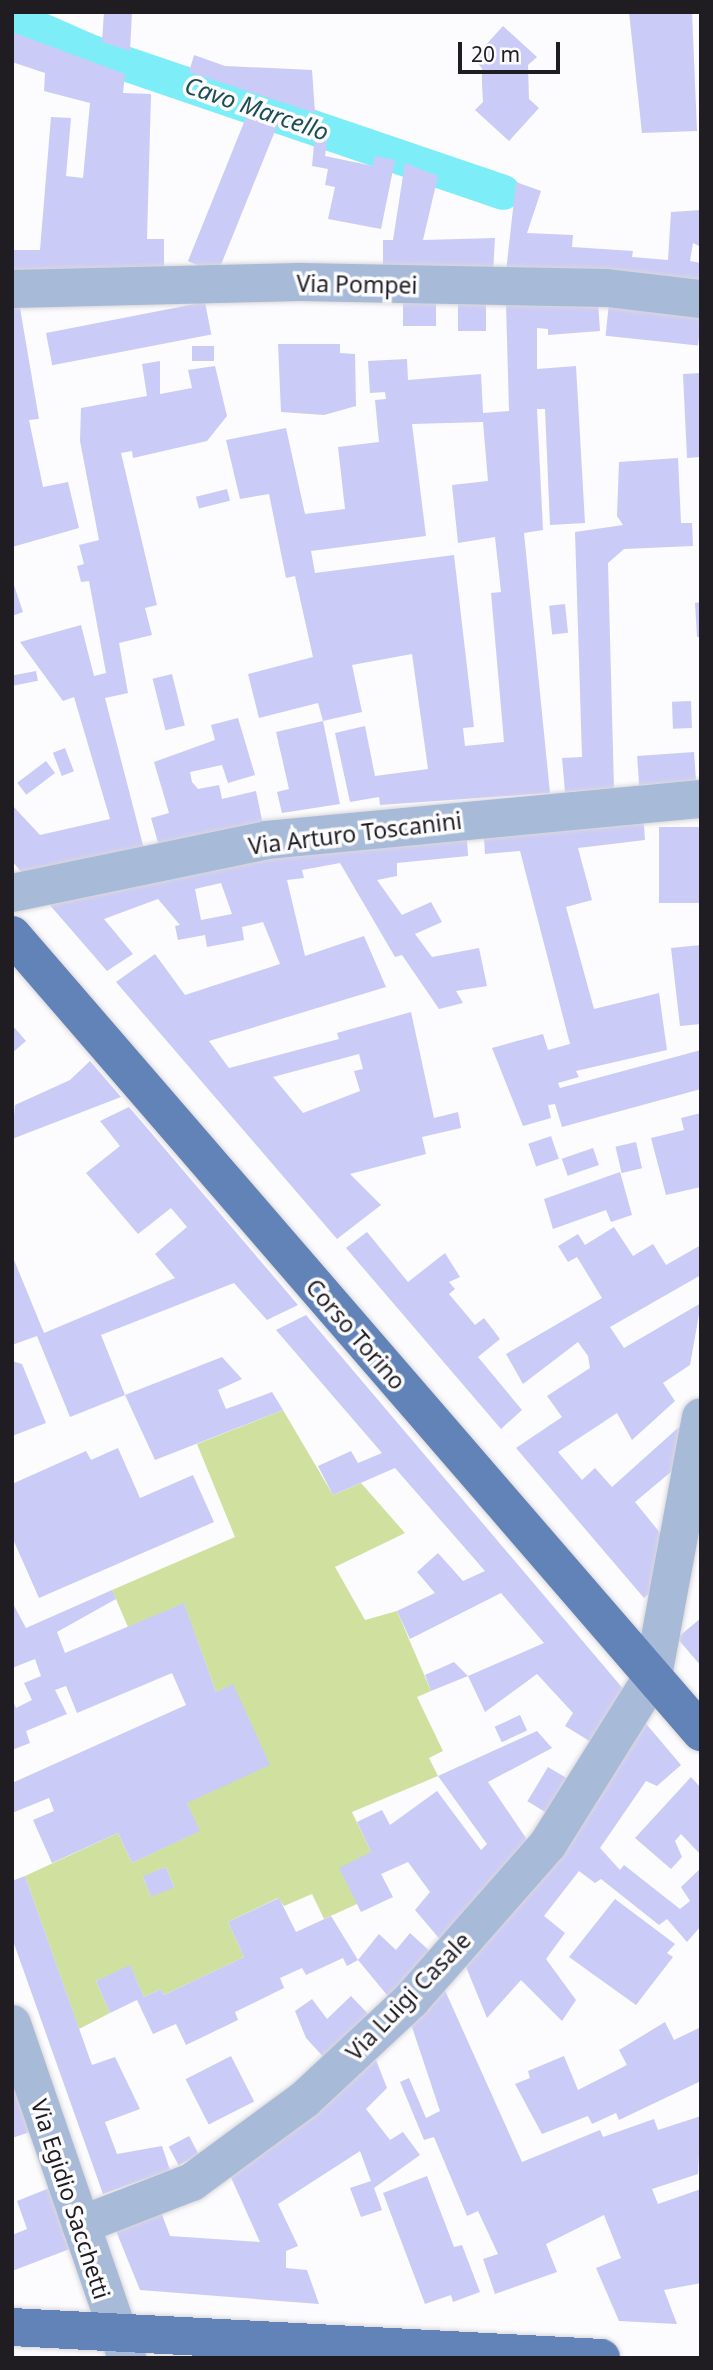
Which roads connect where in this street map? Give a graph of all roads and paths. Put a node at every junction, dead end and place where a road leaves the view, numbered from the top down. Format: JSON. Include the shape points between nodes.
{"nodes":[{"id":1,"x":12,"y":289,"type":"edge"},
{"id":2,"x":701,"y":299,"type":"edge"},
{"id":3,"x":701,"y":799,"type":"edge"},
{"id":4,"x":12,"y":893,"type":"edge"},
{"id":5,"x":12,"y":935,"type":"edge"},
{"id":6,"x":701,"y":1417,"type":"edge"},
{"id":7,"x":701,"y":1605,"type":"edge"},
{"id":8,"x":666,"y":1620,"type":"junction"},
{"id":9,"x":653,"y":1676,"type":"junction"},
{"id":10,"x":701,"y":1732,"type":"edge"},
{"id":11,"x":12,"y":2024,"type":"edge"},
{"id":12,"x":81,"y":2225,"type":"junction"},
{"id":13,"x":12,"y":2328,"type":"edge"},
{"id":14,"x":121,"y":2346,"type":"edge"},
{"id":15,"x":590,"y":2357,"type":"edge"},
{"id":16,"x":601,"y":2358,"type":"edge"}],
"edges":[{"from":1,"to":2,"type":"street","name":"Via Pompei","via":[[300,282],[607,288]]},
{"from":3,"to":4,"type":"street","name":"Via Arturo Toscanini","via":[[267,840]]},
{"from":5,"to":9,"type":"main road","name":"Corso Torino"},
{"from":6,"to":8,"type":"street","name":"Via Luigi Casale"},
{"from":7,"to":8,"type":"street"},
{"from":8,"to":9,"type":"street","name":"Via Luigi Casale"},
{"from":9,"to":10,"type":"main road","name":"Corso Torino"},
{"from":9,"to":12,"type":"street","name":"Via Luigi Casale","via":[[548,1844],[411,2000],[305,2099],[192,2182]]},
{"from":11,"to":12,"type":"street","name":"Via Egidio Sacchetti"},
{"from":12,"to":14,"type":"street","name":"Via Egidio Sacchetti"},
{"from":13,"to":14,"type":"main road"},
{"from":14,"to":15,"type":"main road"},
{"from":15,"to":16,"type":"main road"}]}
